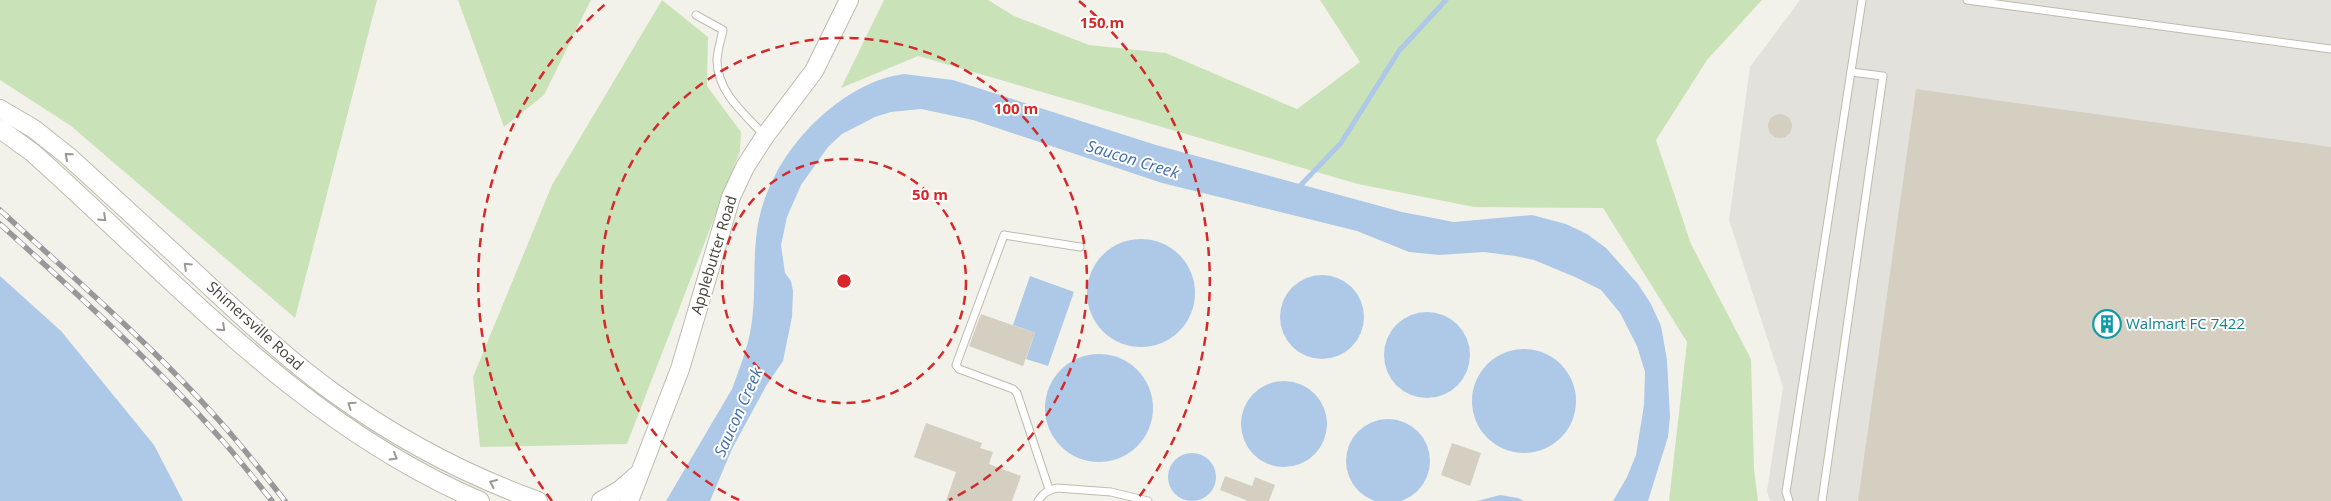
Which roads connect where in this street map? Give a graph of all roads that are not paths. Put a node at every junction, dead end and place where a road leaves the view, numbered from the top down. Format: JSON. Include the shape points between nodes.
{"nodes":[{"id":1,"x":849,"y":0,"type":"edge"},
{"id":2,"x":1862,"y":0,"type":"edge"},
{"id":3,"x":1967,"y":0,"type":"edge"},
{"id":4,"x":696,"y":14,"type":"dead end"},
{"id":5,"x":2331,"y":49,"type":"edge"},
{"id":6,"x":1851,"y":72,"type":"junction"},
{"id":7,"x":0,"y":109,"type":"edge"},
{"id":8,"x":0,"y":129,"type":"edge"},
{"id":9,"x":765,"y":136,"type":"junction"},
{"id":10,"x":1080,"y":247,"type":"dead end"},
{"id":11,"x":643,"y":468,"type":"junction"},
{"id":12,"x":1049,"y":490,"type":"junction"},
{"id":13,"x":629,"y":500,"type":"edge"},
{"id":14,"x":480,"y":501,"type":"edge"},
{"id":15,"x":538,"y":501,"type":"edge"},
{"id":16,"x":601,"y":501,"type":"edge"},
{"id":17,"x":1038,"y":501,"type":"edge"},
{"id":18,"x":1148,"y":501,"type":"edge"},
{"id":19,"x":1788,"y":501,"type":"edge"},
{"id":20,"x":1822,"y":501,"type":"edge"}],
"edges":[{"from":1,"to":9,"type":"street","name":"Applebutter Road","via":[[814,71]]},
{"from":2,"to":6,"type":"lane"},
{"from":3,"to":5,"type":"lane"},
{"from":4,"to":9,"type":"lane","via":[[723,30],[717,60],[727,96]]},
{"from":6,"to":19,"type":"lane","via":[[1786,492]]},
{"from":6,"to":20,"type":"lane","via":[[1883,76]]},
{"from":15,"to":7,"type":"street","name":"Shimersville Road","one_way":true,"via":[[435,455],[334,393],[267,339],[68,156],[34,129]]},
{"from":8,"to":14,"type":"street","name":"Shimersville Road","one_way":true,"via":[[33,153],[234,339],[301,396],[376,447]]},
{"from":9,"to":11,"type":"street","name":"Applebutter Road","via":[[730,197],[680,369]]},
{"from":10,"to":12,"type":"lane","via":[[1004,235],[956,365],[1017,393]]},
{"from":11,"to":13,"type":"street","name":"Applebutter Road"},
{"from":11,"to":16,"type":"street","via":[[620,490]]},
{"from":12,"to":17,"type":"lane"},
{"from":12,"to":18,"type":"lane","via":[[1111,492]]}]}
